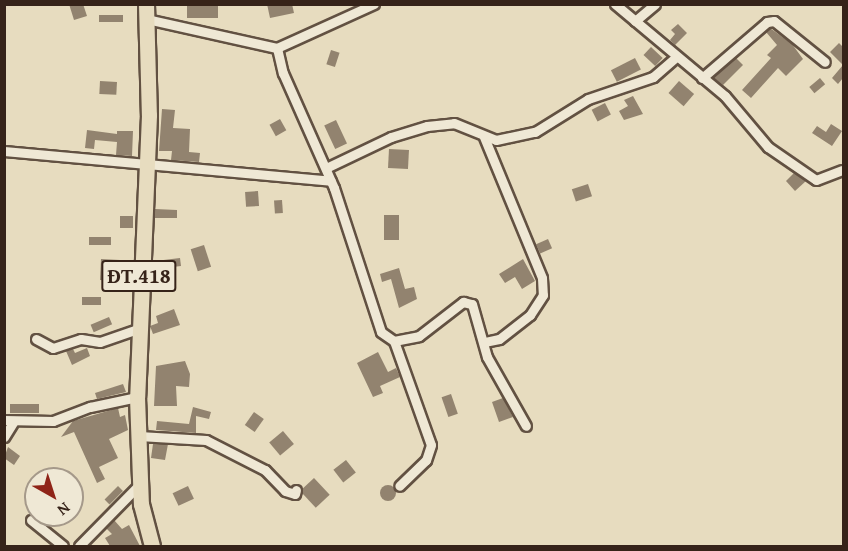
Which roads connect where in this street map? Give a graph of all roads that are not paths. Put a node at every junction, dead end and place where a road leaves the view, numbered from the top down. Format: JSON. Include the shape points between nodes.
{"nodes":[{"id":1,"x":374,"y":4,"type":"edge"},
{"id":2,"x":615,"y":4,"type":"edge"},
{"id":3,"x":655,"y":4,"type":"edge"},
{"id":4,"x":146,"y":12,"type":"edge"},
{"id":5,"x":635,"y":21,"type":"junction"},
{"id":6,"x":277,"y":48,"type":"junction"},
{"id":7,"x":676,"y":57,"type":"junction"},
{"id":8,"x":825,"y":62,"type":"dead end"},
{"id":9,"x":702,"y":78,"type":"junction"},
{"id":10,"x":484,"y":137,"type":"junction"},
{"id":11,"x":4,"y":151,"type":"edge"},
{"id":12,"x":146,"y":166,"type":"junction"},
{"id":13,"x":326,"y":168,"type":"junction"},
{"id":14,"x":842,"y":170,"type":"edge"},
{"id":15,"x":332,"y":181,"type":"junction"},
{"id":16,"x":137,"y":329,"type":"junction"},
{"id":17,"x":36,"y":339,"type":"dead end"},
{"id":18,"x":394,"y":341,"type":"junction"},
{"id":19,"x":485,"y":342,"type":"junction"},
{"id":20,"x":137,"y":397,"type":"junction"},
{"id":21,"x":9,"y":421,"type":"edge"},
{"id":22,"x":526,"y":426,"type":"dead end"},
{"id":23,"x":139,"y":436,"type":"junction"},
{"id":24,"x":4,"y":437,"type":"edge"},
{"id":25,"x":139,"y":484,"type":"junction"},
{"id":26,"x":399,"y":486,"type":"dead end"},
{"id":27,"x":297,"y":489,"type":"dead end"},
{"id":28,"x":40,"y":527,"type":"edge"},
{"id":29,"x":63,"y":546,"type":"edge"},
{"id":30,"x":79,"y":546,"type":"edge"},
{"id":31,"x":152,"y":546,"type":"edge"}],
"edges":[{"from":1,"to":6,"type":"street"},
{"from":2,"to":5,"type":"street"},
{"from":3,"to":5,"type":"street"},
{"from":4,"to":6,"type":"street"},
{"from":4,"to":12,"type":"main road","number":"ĐT.418"},
{"from":5,"to":7,"type":"street"},
{"from":6,"to":13,"type":"street","via":[[283,73]]},
{"from":7,"to":9,"type":"street"},
{"from":7,"to":10,"type":"street","via":[[653,77],[588,99],[535,132],[508,139]]},
{"from":8,"to":9,"type":"street","via":[[774,21],[767,22]]},
{"from":9,"to":14,"type":"street","via":[[725,96],[759,140],[816,180]]},
{"from":10,"to":13,"type":"street","via":[[454,123],[427,126],[391,137]]},
{"from":10,"to":19,"type":"street","via":[[542,278],[543,295],[530,315],[499,339]]},
{"from":11,"to":12,"type":"street"},
{"from":12,"to":15,"type":"street"},
{"from":12,"to":16,"type":"main road","number":"ĐT.418"},
{"from":13,"to":15,"type":"street"},
{"from":15,"to":18,"type":"street","via":[[381,332]]},
{"from":16,"to":17,"type":"street","via":[[100,342],[81,339],[53,348]]},
{"from":16,"to":20,"type":"main road","number":"ĐT.418"},
{"from":18,"to":19,"type":"street","via":[[434,328],[463,303],[472,304]]},
{"from":18,"to":26,"type":"street","via":[[431,445],[426,460]]},
{"from":19,"to":22,"type":"street","via":[[487,357]]},
{"from":20,"to":21,"type":"street","via":[[90,407],[53,421]]},
{"from":20,"to":23,"type":"main road","number":"ĐT.418"},
{"from":21,"to":24,"type":"street"},
{"from":23,"to":25,"type":"main road","number":"ĐT.418"},
{"from":23,"to":27,"type":"street","via":[[206,440],[265,470],[285,491],[295,494]]},
{"from":25,"to":30,"type":"street"},
{"from":25,"to":31,"type":"main road","number":"ĐT.418"},
{"from":28,"to":29,"type":"street"}]}
